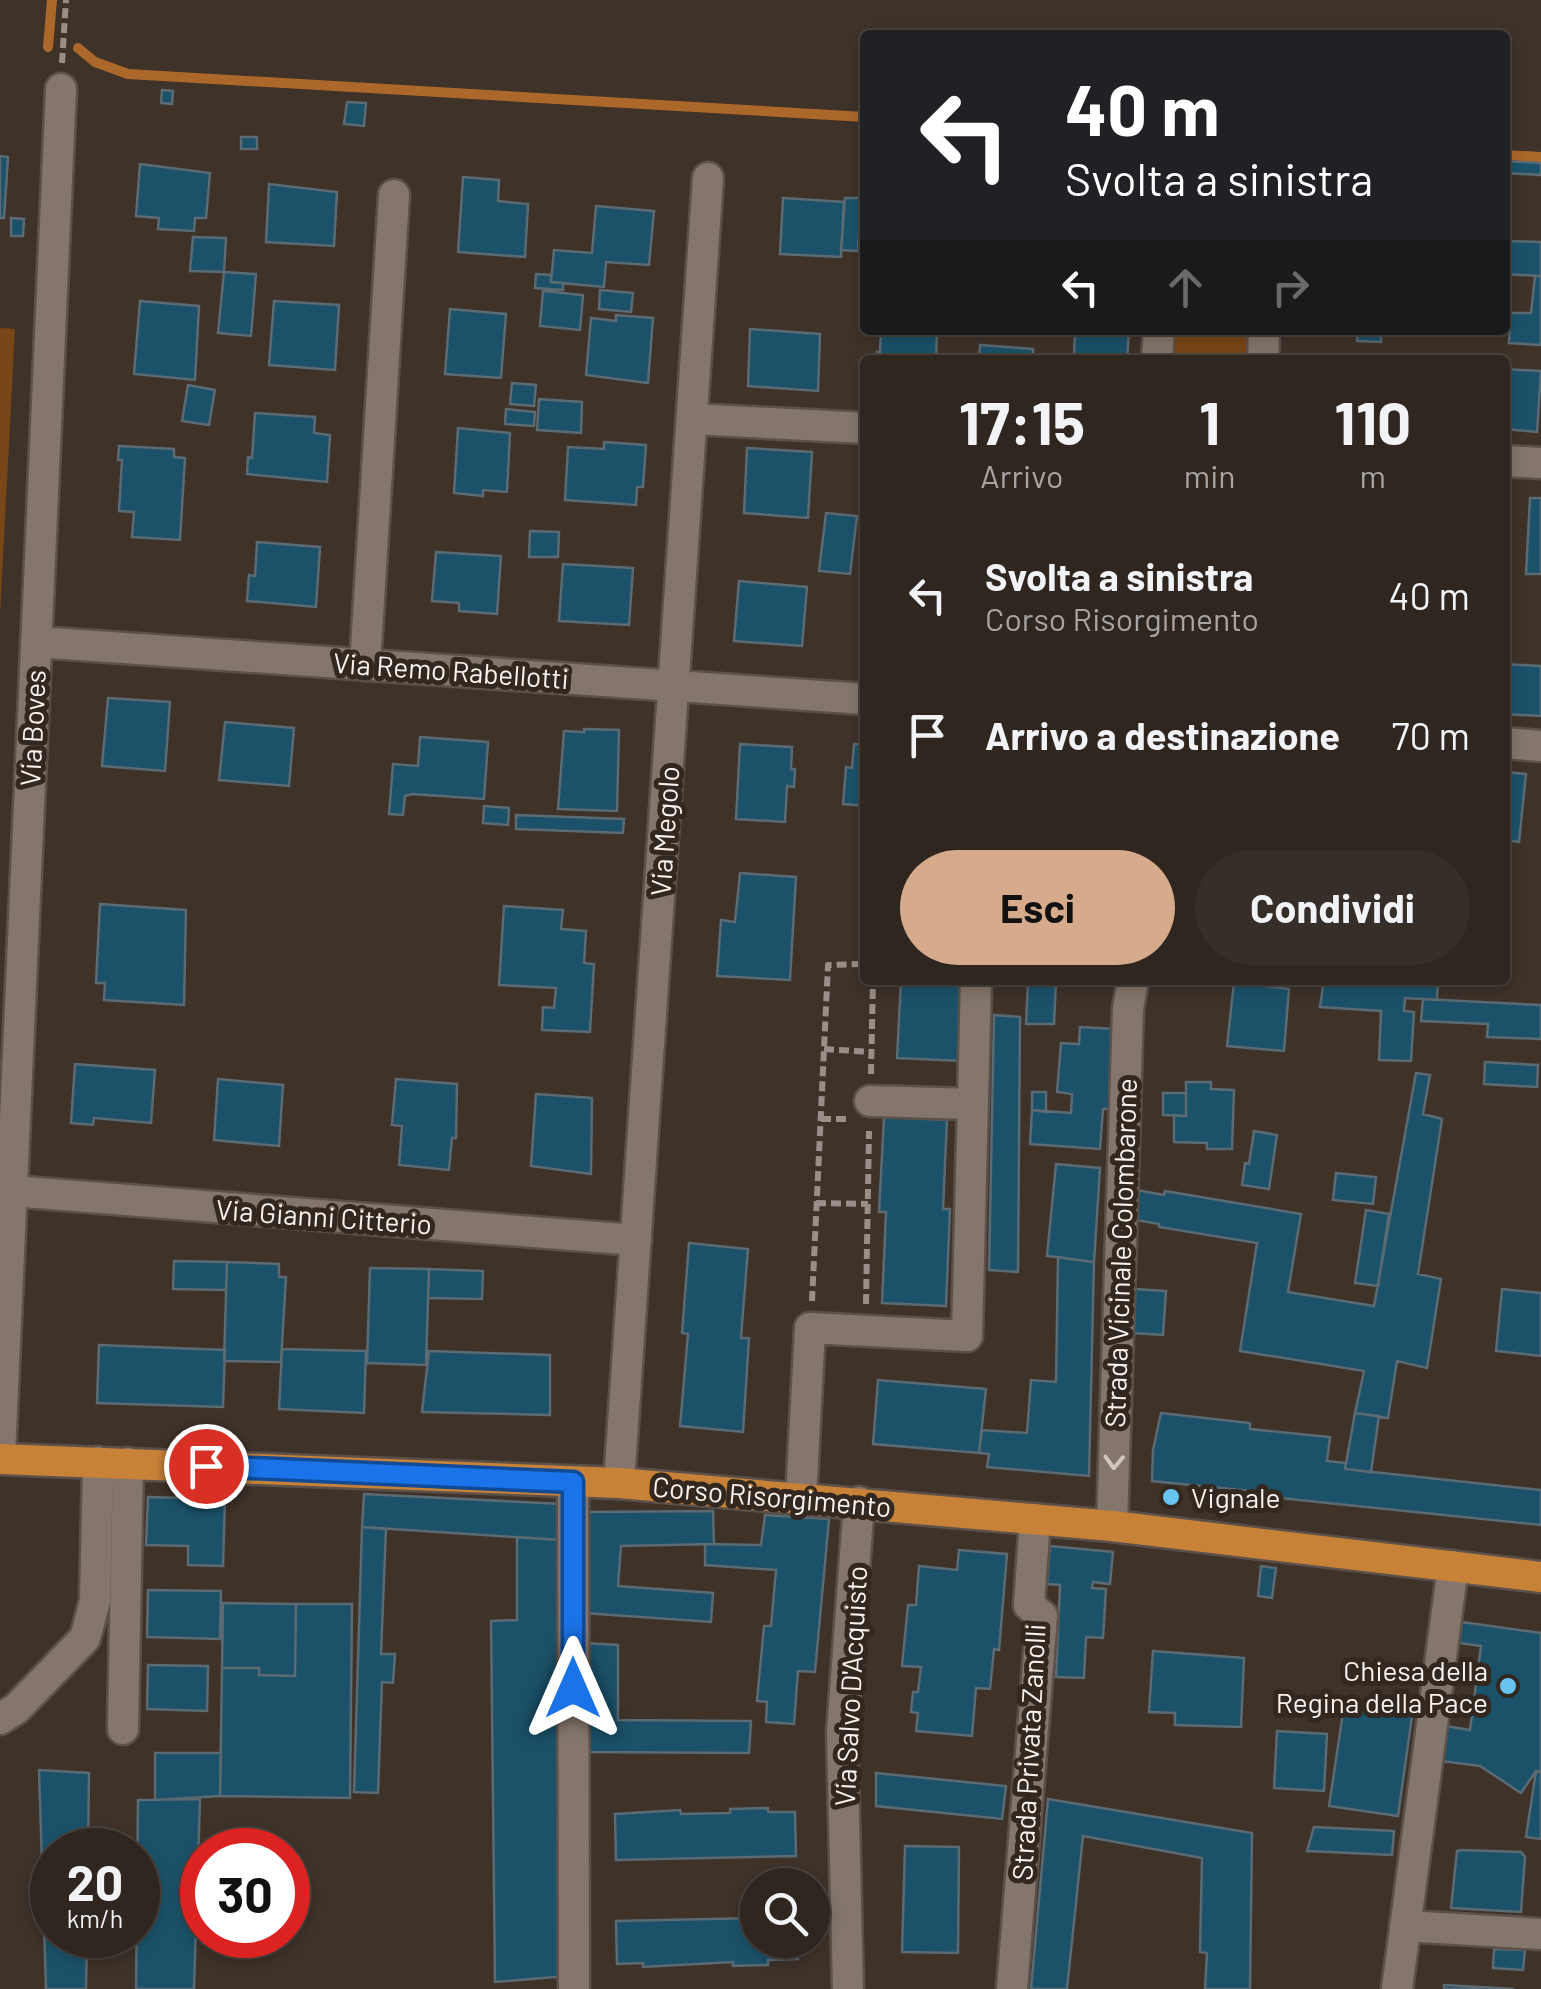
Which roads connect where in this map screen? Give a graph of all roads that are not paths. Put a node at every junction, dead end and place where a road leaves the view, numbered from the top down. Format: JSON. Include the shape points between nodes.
{"nodes":[{"id":1,"x":61,"y":89,"type":"road end"},
{"id":2,"x":708,"y":178,"type":"dead end"},
{"id":3,"x":394,"y":194,"type":"dead end"},
{"id":4,"x":692,"y":419,"type":"junction"},
{"id":5,"x":860,"y":428,"type":"edge"},
{"id":6,"x":1510,"y":461,"type":"edge"},
{"id":7,"x":1541,"y":463,"type":"edge"},
{"id":8,"x":36,"y":642,"type":"junction"},
{"id":9,"x":366,"y":664,"type":"junction"},
{"id":10,"x":674,"y":686,"type":"junction"},
{"id":11,"x":860,"y":699,"type":"edge"},
{"id":12,"x":1510,"y":743,"type":"edge"},
{"id":13,"x":1541,"y":746,"type":"edge"},
{"id":14,"x":976,"y":985,"type":"edge"},
{"id":15,"x":1132,"y":985,"type":"edge"},
{"id":16,"x":870,"y":1101,"type":"road end"},
{"id":17,"x":972,"y":1104,"type":"junction"},
{"id":18,"x":12,"y":1191,"type":"junction"},
{"id":19,"x":636,"y":1240,"type":"junction"},
{"id":20,"x":0,"y":1457,"type":"edge"},
{"id":21,"x":113,"y":1463,"type":"junction"},
{"id":22,"x":573,"y":1482,"type":"junction"},
{"id":23,"x":619,"y":1483,"type":"junction"},
{"id":24,"x":801,"y":1498,"type":"junction"},
{"id":25,"x":859,"y":1502,"type":"junction"},
{"id":26,"x":1034,"y":1519,"type":"junction"},
{"id":27,"x":1112,"y":1526,"type":"junction"},
{"id":28,"x":1454,"y":1566,"type":"junction"},
{"id":29,"x":1541,"y":1577,"type":"edge"},
{"id":30,"x":0,"y":1719,"type":"edge"},
{"id":31,"x":123,"y":1729,"type":"dead end"},
{"id":32,"x":1406,"y":1926,"type":"junction"},
{"id":33,"x":1541,"y":1934,"type":"edge"},
{"id":34,"x":574,"y":1989,"type":"edge"},
{"id":35,"x":848,"y":1989,"type":"edge"},
{"id":36,"x":1012,"y":1989,"type":"edge"},
{"id":37,"x":1397,"y":1989,"type":"edge"}],
"edges":[{"from":1,"to":8,"type":"street","name":"Via Boves"},
{"from":2,"to":4,"type":"street","name":"Via Megolo"},
{"from":3,"to":9,"type":"street"},
{"from":4,"to":5,"type":"street"},
{"from":4,"to":10,"type":"street","name":"Via Megolo"},
{"from":6,"to":7,"type":"street"},
{"from":8,"to":9,"type":"street","name":"Via Remo Rabellotti"},
{"from":8,"to":18,"type":"street","name":"Via Boves"},
{"from":9,"to":10,"type":"street","name":"Via Remo Rabellotti"},
{"from":10,"to":11,"type":"street","name":"Via Remo Rabellotti"},
{"from":10,"to":19,"type":"street","name":"Via Megolo"},
{"from":12,"to":13,"type":"street"},
{"from":14,"to":17,"type":"street"},
{"from":15,"to":27,"type":"street","name":"Strada Vicinale Colombarone","one_way":true},
{"from":16,"to":17,"type":"street"},
{"from":17,"to":24,"type":"street","via":[[966,1336],[810,1328]]},
{"from":18,"to":19,"type":"street","name":"Via Gianni Citterio"},
{"from":18,"to":20,"type":"street","name":"Via Boves"},
{"from":19,"to":23,"type":"street","name":"Via Megolo"},
{"from":20,"to":21,"type":"main road","name":"Corso Risorgimento"},
{"from":21,"to":22,"type":"main road","name":"Corso Risorgimento"},
{"from":21,"to":30,"type":"street","via":[[84,1638]]},
{"from":21,"to":31,"type":"street"},
{"from":22,"to":23,"type":"main road","name":"Corso Risorgimento"},
{"from":22,"to":34,"type":"street"},
{"from":23,"to":24,"type":"main road","name":"Corso Risorgimento"},
{"from":24,"to":25,"type":"main road","name":"Corso Risorgimento"},
{"from":25,"to":26,"type":"main road","name":"Corso Risorgimento"},
{"from":25,"to":35,"type":"street","name":"Via Salvo D'Acquisto","via":[[842,1732]]},
{"from":26,"to":27,"type":"main road","name":"Corso Risorgimento"},
{"from":26,"to":36,"type":"street","name":"Strada Privata Zanolli","via":[[1029,1605],[1042,1616]]},
{"from":27,"to":28,"type":"main road","name":"Corso Risorgimento"},
{"from":28,"to":29,"type":"main road","name":"Corso Risorgimento"},
{"from":28,"to":32,"type":"street"},
{"from":32,"to":33,"type":"street"},
{"from":32,"to":37,"type":"street"}]}
